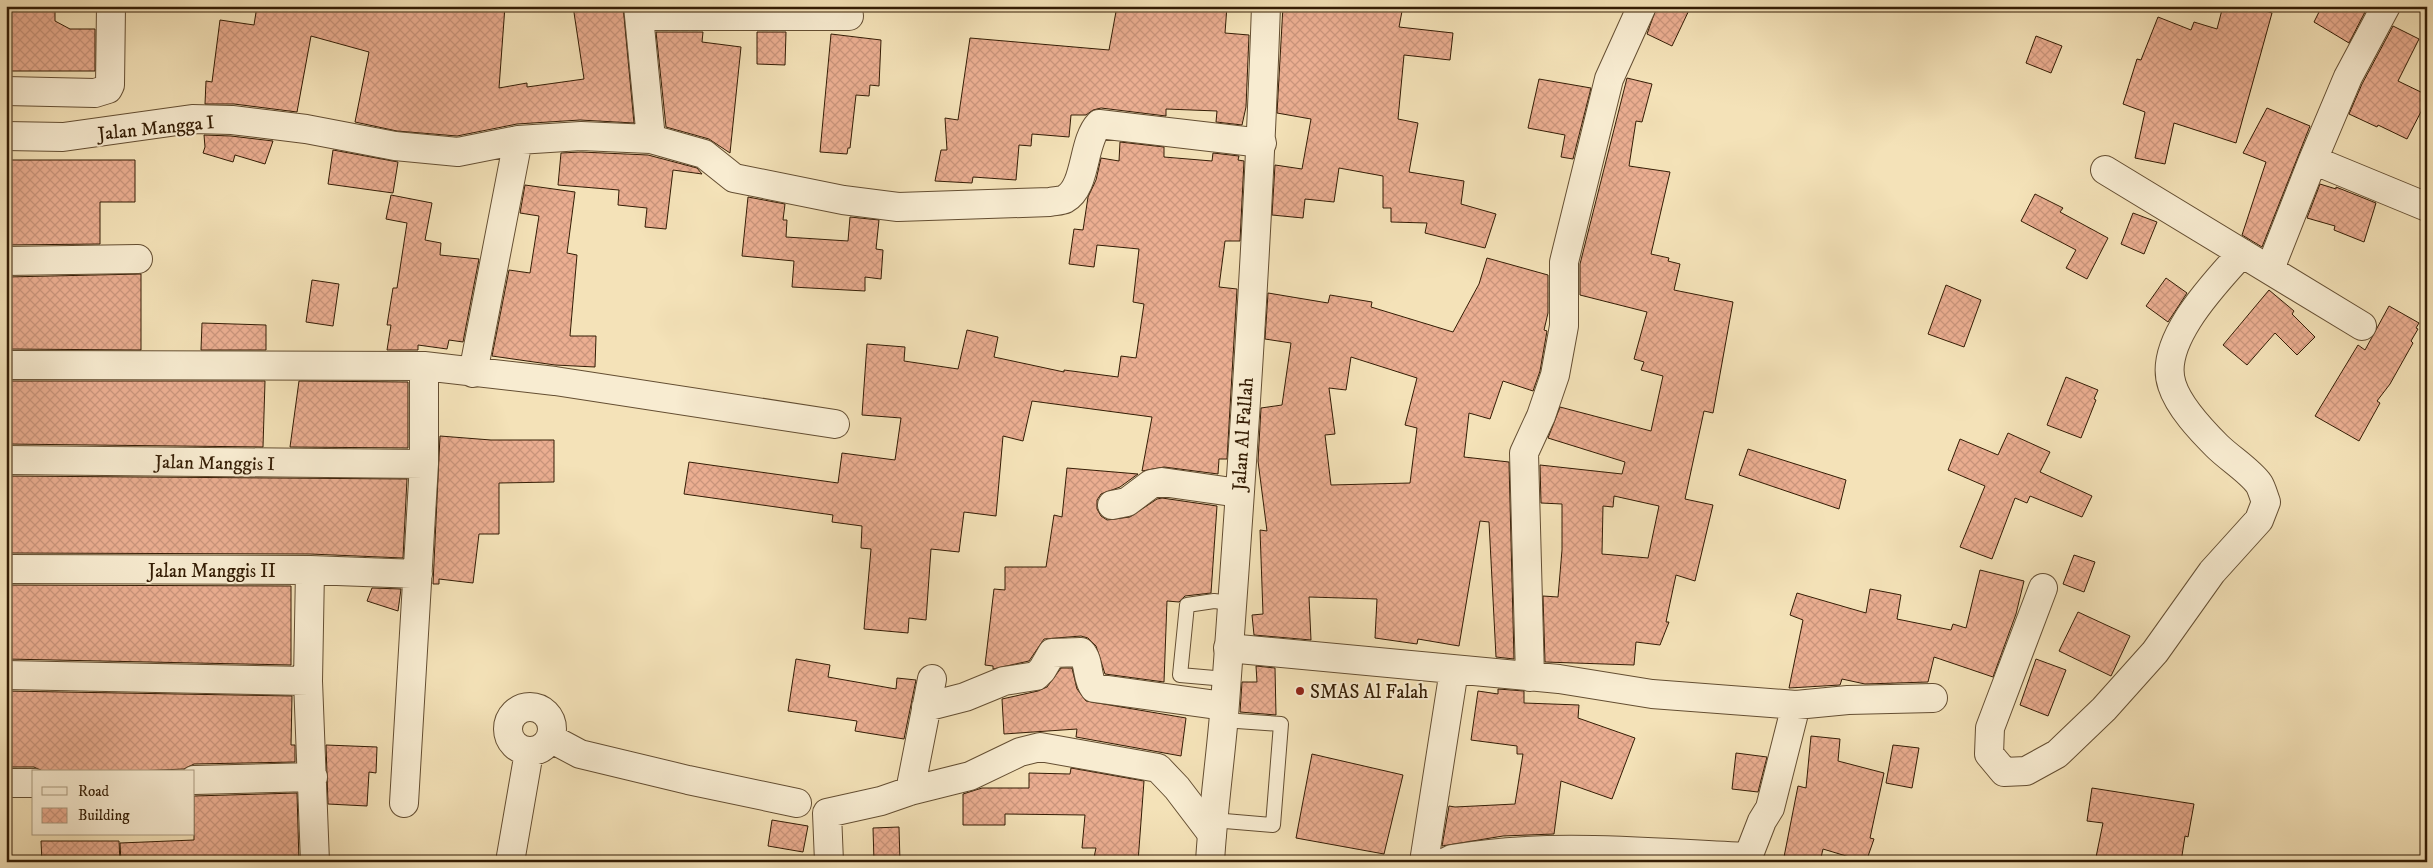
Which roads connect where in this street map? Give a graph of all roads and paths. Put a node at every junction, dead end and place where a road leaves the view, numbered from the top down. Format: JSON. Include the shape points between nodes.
{"nodes":[{"id":1,"x":1266,"y":6,"type":"edge"},
{"id":2,"x":1642,"y":6,"type":"edge"},
{"id":3,"x":2386,"y":6,"type":"edge"},
{"id":4,"x":639,"y":11,"type":"edge"},
{"id":5,"x":850,"y":16,"type":"dead end"},
{"id":6,"x":111,"y":18,"type":"edge"},
{"id":7,"x":6,"y":91,"type":"edge"},
{"id":8,"x":6,"y":136,"type":"edge"},
{"id":9,"x":651,"y":139,"type":"junction"},
{"id":10,"x":518,"y":140,"type":"junction"},
{"id":11,"x":1262,"y":143,"type":"junction"},
{"id":12,"x":2313,"y":160,"type":"junction"},
{"id":13,"x":2105,"y":170,"type":"dead end"},
{"id":14,"x":2427,"y":207,"type":"edge"},
{"id":15,"x":2242,"y":254,"type":"junction"},
{"id":16,"x":138,"y":259,"type":"dead end"},
{"id":17,"x":6,"y":261,"type":"edge"},
{"id":18,"x":2270,"y":269,"type":"junction"},
{"id":19,"x":2362,"y":326,"type":"dead end"},
{"id":20,"x":6,"y":365,"type":"edge"},
{"id":21,"x":424,"y":366,"type":"junction"},
{"id":22,"x":473,"y":373,"type":"junction"},
{"id":23,"x":835,"y":424,"type":"dead end"},
{"id":24,"x":6,"y":460,"type":"edge"},
{"id":25,"x":424,"y":464,"type":"junction"},
{"id":26,"x":1238,"y":493,"type":"junction"},
{"id":27,"x":1112,"y":505,"type":"dead end"},
{"id":28,"x":6,"y":569,"type":"edge"},
{"id":29,"x":310,"y":570,"type":"junction"},
{"id":30,"x":418,"y":574,"type":"junction"},
{"id":31,"x":2043,"y":588,"type":"dead end"},
{"id":32,"x":1231,"y":603,"type":"junction"},
{"id":33,"x":1228,"y":648,"type":"junction"},
{"id":34,"x":1454,"y":670,"type":"junction"},
{"id":35,"x":6,"y":676,"type":"edge"},
{"id":36,"x":1530,"y":677,"type":"junction"},
{"id":37,"x":932,"y":679,"type":"dead end"},
{"id":38,"x":308,"y":681,"type":"junction"},
{"id":39,"x":1933,"y":698,"type":"dead end"},
{"id":40,"x":1224,"y":701,"type":"junction"},
{"id":41,"x":1796,"y":705,"type":"junction"},
{"id":42,"x":926,"y":707,"type":"junction"},
{"id":43,"x":312,"y":777,"type":"junction"},
{"id":44,"x":195,"y":780,"type":"edge"},
{"id":45,"x":6,"y":783,"type":"edge"},
{"id":46,"x":32,"y":783,"type":"edge"},
{"id":47,"x":910,"y":791,"type":"junction"},
{"id":48,"x":404,"y":803,"type":"dead end"},
{"id":49,"x":796,"y":803,"type":"dead end"},
{"id":50,"x":1213,"y":847,"type":"edge"},
{"id":51,"x":1749,"y":859,"type":"edge"},
{"id":52,"x":315,"y":862,"type":"edge"},
{"id":53,"x":510,"y":862,"type":"edge"},
{"id":54,"x":830,"y":862,"type":"edge"},
{"id":55,"x":1424,"y":862,"type":"edge"},
{"id":56,"x":1446,"y":862,"type":"edge"}],
"edges":[{"from":1,"to":11,"type":"street","name":"Jalan Al Fallah"},
{"from":2,"to":36,"type":"street","via":[[1609,79],[1564,262],[1564,326],[1555,375],[1524,452]]},
{"from":3,"to":12,"type":"street","via":[[2348,77]]},
{"from":4,"to":5,"type":"street"},
{"from":4,"to":9,"type":"street"},
{"from":6,"to":7,"type":"street","via":[[110,85],[103,92]]},
{"from":8,"to":10,"type":"street","name":"Jalan Mangga I","via":[[63,137],[192,119],[306,129],[395,146],[458,152]]},
{"from":9,"to":10,"type":"street","name":"Jalan Mangga I","via":[[581,136]]},
{"from":9,"to":11,"type":"street","name":"Jalan Mangga I","via":[[704,154],[734,178],[843,200],[898,207],[1065,199],[1076,188],[1092,131],[1098,124]]},
{"from":10,"to":22,"type":"street"},
{"from":11,"to":26,"type":"street","name":"Jalan Al Fallah"},
{"from":12,"to":14,"type":"street"},
{"from":12,"to":18,"type":"street"},
{"from":13,"to":15,"type":"street"},
{"from":15,"to":18,"type":"street"},
{"from":15,"to":31,"type":"street","via":[[2192,313],[2171,353],[2169,370],[2172,386],[2197,422],[2259,484],[2266,502],[2259,520],[2212,572],[2155,652],[2104,709],[2057,754],[2026,771],[2004,772],[1989,754],[1990,728]]},
{"from":16,"to":17,"type":"street"},
{"from":18,"to":19,"type":"street"},
{"from":20,"to":21,"type":"street"},
{"from":21,"to":22,"type":"street"},
{"from":21,"to":25,"type":"street"},
{"from":22,"to":23,"type":"street","via":[[554,380]]},
{"from":24,"to":25,"type":"street","name":"Jalan Manggis I"},
{"from":25,"to":30,"type":"street"},
{"from":26,"to":27,"type":"street","via":[[1162,482],[1151,484],[1127,502]]},
{"from":26,"to":32,"type":"street","name":"Jalan Al Fallah"},
{"from":28,"to":29,"type":"street","name":"Jalan Manggis II"},
{"from":29,"to":30,"type":"street","name":"Jalan Manggis II"},
{"from":29,"to":38,"type":"street"},
{"from":30,"to":48,"type":"street"},
{"from":32,"to":33,"type":"street","name":"Jalan Al Fallah"},
{"from":32,"to":40,"type":"lane","via":[[1187,605],[1180,675]]},
{"from":33,"to":34,"type":"street"},
{"from":33,"to":40,"type":"street","name":"Jalan Al Fallah"},
{"from":34,"to":36,"type":"street"},
{"from":34,"to":55,"type":"street"},
{"from":35,"to":38,"type":"street"},
{"from":36,"to":41,"type":"street","via":[[1652,694]]},
{"from":37,"to":42,"type":"street"},
{"from":38,"to":43,"type":"street"},
{"from":39,"to":41,"type":"street"},
{"from":40,"to":42,"type":"street","via":[[1094,688],[1090,684],[1085,656],[1081,652],[1061,652],[1052,653],[1036,676],[1004,681],[965,697]]},
{"from":40,"to":50,"type":"street","name":"Jalan Al Fallah"},
{"from":40,"to":50,"type":"lane","via":[[1281,724],[1273,824]]},
{"from":41,"to":51,"type":"street","via":[[1770,808]]},
{"from":42,"to":47,"type":"street"},
{"from":43,"to":44,"type":"street"},
{"from":43,"to":52,"type":"street"},
{"from":45,"to":46,"type":"street"},
{"from":47,"to":50,"type":"street","via":[[970,776],[1020,752],[1040,747],[1158,768],[1177,788]]},
{"from":47,"to":54,"type":"street","via":[[881,802],[827,812]]},
{"from":49,"to":53,"type":"street","via":[[540,745]]},
{"from":51,"to":56,"type":"street","via":[[1567,849],[1497,853]]}]}
